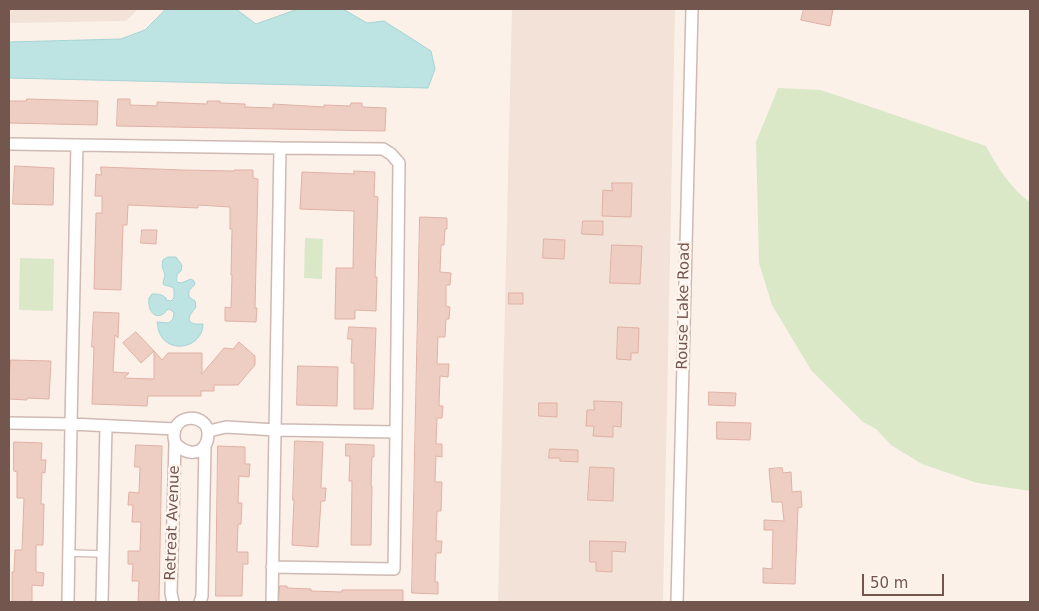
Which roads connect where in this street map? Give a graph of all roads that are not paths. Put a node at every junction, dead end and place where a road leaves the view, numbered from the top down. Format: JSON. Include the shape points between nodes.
{"nodes":[{"id":1,"x":692,"y":9,"type":"edge"},
{"id":2,"x":9,"y":144,"type":"edge"},
{"id":3,"x":77,"y":145,"type":"junction"},
{"id":4,"x":280,"y":148,"type":"junction"},
{"id":5,"x":9,"y":423,"type":"edge"},
{"id":6,"x":71,"y":424,"type":"junction"},
{"id":7,"x":106,"y":426,"type":"junction"},
{"id":8,"x":175,"y":429,"type":"junction"},
{"id":9,"x":276,"y":430,"type":"junction"},
{"id":10,"x":209,"y":431,"type":"junction"},
{"id":11,"x":396,"y":432,"type":"junction"},
{"id":12,"x":175,"y":443,"type":"junction"},
{"id":13,"x":205,"y":445,"type":"junction"},
{"id":14,"x":69,"y":553,"type":"junction"},
{"id":15,"x":103,"y":554,"type":"junction"},
{"id":16,"x":272,"y":567,"type":"junction"},
{"id":17,"x":68,"y":602,"type":"edge"},
{"id":18,"x":102,"y":602,"type":"edge"},
{"id":19,"x":173,"y":602,"type":"edge"},
{"id":20,"x":200,"y":602,"type":"edge"},
{"id":21,"x":272,"y":602,"type":"edge"},
{"id":22,"x":677,"y":602,"type":"edge"}],
"edges":[{"from":1,"to":22,"type":"street","name":"Rouse Lake Road"},
{"from":2,"to":3,"type":"street"},
{"from":3,"to":4,"type":"street"},
{"from":3,"to":6,"type":"street"},
{"from":4,"to":9,"type":"street"},
{"from":4,"to":11,"type":"street","via":[[383,149],[399,163]]},
{"from":5,"to":6,"type":"street"},
{"from":6,"to":7,"type":"street"},
{"from":6,"to":14,"type":"street"},
{"from":7,"to":8,"type":"street"},
{"from":7,"to":15,"type":"street"},
{"from":8,"to":10,"type":"street","via":[[178,423],[191,418],[203,422]]},
{"from":8,"to":12,"type":"street"},
{"from":9,"to":10,"type":"street","via":[[226,427]]},
{"from":9,"to":11,"type":"street"},
{"from":9,"to":16,"type":"street"},
{"from":10,"to":13,"type":"street"},
{"from":11,"to":16,"type":"street","via":[[394,568]]},
{"from":12,"to":13,"type":"street","via":[[186,452],[200,450]]},
{"from":12,"to":19,"type":"street","name":"Retreat Avenue"},
{"from":13,"to":20,"type":"street","name":"Retreat Avenue"},
{"from":14,"to":15,"type":"lane"},
{"from":14,"to":17,"type":"street"},
{"from":15,"to":18,"type":"street"},
{"from":16,"to":21,"type":"street"}]}
